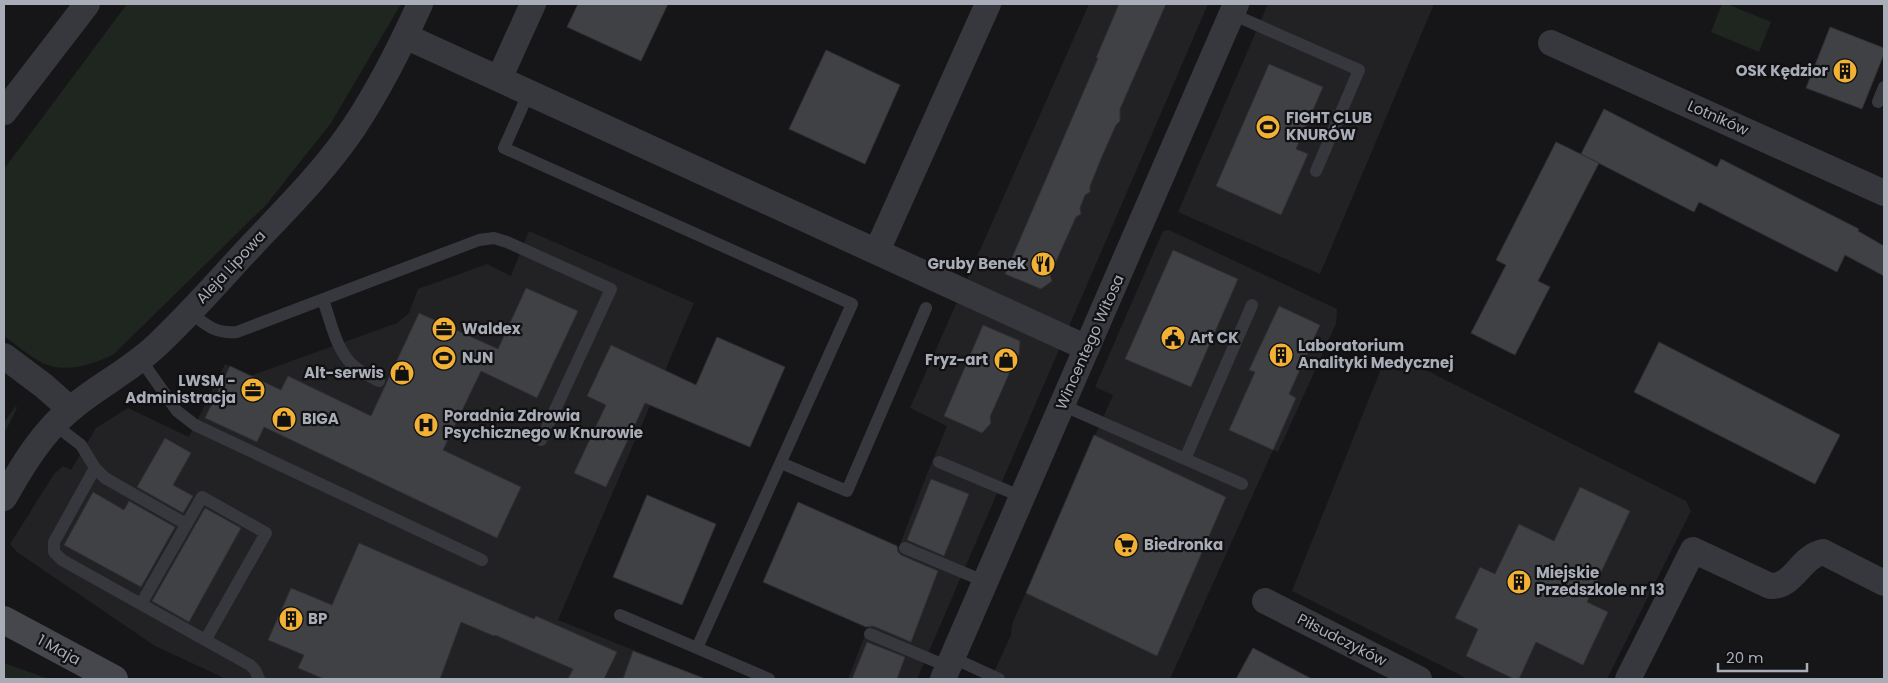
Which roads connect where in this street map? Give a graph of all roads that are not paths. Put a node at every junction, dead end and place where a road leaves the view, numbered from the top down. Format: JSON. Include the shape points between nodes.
{"nodes":[{"id":1,"x":87,"y":4,"type":"edge"},
{"id":2,"x":420,"y":4,"type":"edge"},
{"id":3,"x":533,"y":4,"type":"edge"},
{"id":4,"x":988,"y":4,"type":"edge"},
{"id":5,"x":1234,"y":9,"type":"edge"},
{"id":6,"x":404,"y":36,"type":"junction"},
{"id":7,"x":1552,"y":43,"type":"dead end"},
{"id":8,"x":499,"y":79,"type":"junction"},
{"id":9,"x":1884,"y":87,"type":"edge"},
{"id":10,"x":529,"y":92,"type":"junction"},
{"id":11,"x":1878,"y":102,"type":"dead end"},
{"id":12,"x":4,"y":112,"type":"edge"},
{"id":13,"x":1316,"y":171,"type":"dead end"},
{"id":14,"x":1884,"y":193,"type":"edge"},
{"id":15,"x":877,"y":251,"type":"junction"},
{"id":16,"x":323,"y":300,"type":"junction"},
{"id":17,"x":1252,"y":306,"type":"dead end"},
{"id":18,"x":926,"y":308,"type":"dead end"},
{"id":19,"x":190,"y":312,"type":"junction"},
{"id":20,"x":1087,"y":348,"type":"junction"},
{"id":21,"x":4,"y":356,"type":"edge"},
{"id":22,"x":141,"y":360,"type":"junction"},
{"id":23,"x":379,"y":381,"type":"dead end"},
{"id":24,"x":1062,"y":406,"type":"junction"},
{"id":25,"x":62,"y":417,"type":"junction"},
{"id":26,"x":541,"y":440,"type":"dead end"},
{"id":27,"x":1184,"y":459,"type":"junction"},
{"id":28,"x":939,"y":462,"type":"dead end"},
{"id":29,"x":780,"y":463,"type":"junction"},
{"id":30,"x":94,"y":468,"type":"junction"},
{"id":31,"x":1242,"y":484,"type":"dead end"},
{"id":32,"x":1022,"y":497,"type":"junction"},
{"id":33,"x":4,"y":498,"type":"edge"},
{"id":34,"x":186,"y":524,"type":"junction"},
{"id":35,"x":905,"y":548,"type":"dead end"},
{"id":36,"x":482,"y":560,"type":"dead end"},
{"id":37,"x":986,"y":582,"type":"junction"},
{"id":38,"x":1884,"y":582,"type":"edge"},
{"id":39,"x":1266,"y":601,"type":"dead end"},
{"id":40,"x":141,"y":604,"type":"junction"},
{"id":41,"x":620,"y":615,"type":"dead end"},
{"id":42,"x":4,"y":620,"type":"edge"},
{"id":43,"x":870,"y":634,"type":"dead end"},
{"id":44,"x":206,"y":639,"type":"junction"},
{"id":45,"x":697,"y":648,"type":"junction"},
{"id":46,"x":948,"y":668,"type":"edge"},
{"id":47,"x":114,"y":679,"type":"edge"},
{"id":48,"x":259,"y":679,"type":"edge"},
{"id":49,"x":769,"y":679,"type":"edge"},
{"id":50,"x":998,"y":679,"type":"edge"},
{"id":51,"x":1419,"y":679,"type":"edge"},
{"id":52,"x":1628,"y":679,"type":"edge"}],
"edges":[{"from":1,"to":12,"type":"street"},
{"from":2,"to":6,"type":"street","name":"Aleja Lipowa"},
{"from":3,"to":8,"type":"street"},
{"from":4,"to":15,"type":"street"},
{"from":5,"to":13,"type":"lane","via":[[1359,70]]},
{"from":5,"to":20,"type":"street","name":"Wincentego Witosa"},
{"from":6,"to":8,"type":"street"},
{"from":6,"to":19,"type":"street","name":"Aleja Lipowa","via":[[371,99],[345,138]]},
{"from":7,"to":14,"type":"street","name":"Lotników"},
{"from":8,"to":10,"type":"street"},
{"from":9,"to":11,"type":"lane"},
{"from":10,"to":15,"type":"street"},
{"from":10,"to":29,"type":"lane","via":[[504,148],[852,304]]},
{"from":15,"to":20,"type":"street"},
{"from":16,"to":19,"type":"lane","via":[[237,332],[226,333],[216,331]]},
{"from":16,"to":23,"type":"lane","via":[[346,358],[354,367]]},
{"from":16,"to":26,"type":"lane","via":[[479,240],[494,238],[611,289]]},
{"from":17,"to":27,"type":"lane"},
{"from":18,"to":29,"type":"lane","via":[[847,491]]},
{"from":19,"to":22,"type":"street","name":"Aleja Lipowa"},
{"from":20,"to":24,"type":"street","name":"Wincentego Witosa"},
{"from":21,"to":25,"type":"street","via":[[44,386]]},
{"from":22,"to":25,"type":"street","name":"Aleja Lipowa"},
{"from":22,"to":36,"type":"lane","via":[[177,411],[195,425]]},
{"from":24,"to":27,"type":"lane"},
{"from":24,"to":32,"type":"street","name":"Wincentego Witosa"},
{"from":25,"to":30,"type":"lane"},
{"from":25,"to":33,"type":"street","name":"Aleja Lipowa","via":[[30,456]]},
{"from":27,"to":31,"type":"lane"},
{"from":28,"to":32,"type":"lane"},
{"from":29,"to":45,"type":"lane"},
{"from":30,"to":34,"type":"lane","via":[[105,478]]},
{"from":30,"to":40,"type":"lane","via":[[54,542],[54,552],[62,560]]},
{"from":32,"to":37,"type":"street","name":"Wincentego Witosa"},
{"from":34,"to":40,"type":"lane"},
{"from":34,"to":44,"type":"lane","via":[[202,497],[266,532]]},
{"from":35,"to":37,"type":"lane"},
{"from":37,"to":46,"type":"street","name":"Wincentego Witosa"},
{"from":38,"to":52,"type":"street","via":[[1823,552],[1807,560],[1784,584],[1770,586],[1693,550]]},
{"from":39,"to":51,"type":"street","name":"Piłsudczyków"},
{"from":40,"to":44,"type":"lane"},
{"from":41,"to":45,"type":"lane"},
{"from":42,"to":47,"type":"street","name":"1 Maja"},
{"from":43,"to":46,"type":"lane"},
{"from":44,"to":48,"type":"lane","via":[[250,664]]},
{"from":45,"to":49,"type":"lane"},
{"from":46,"to":50,"type":"lane"}]}
